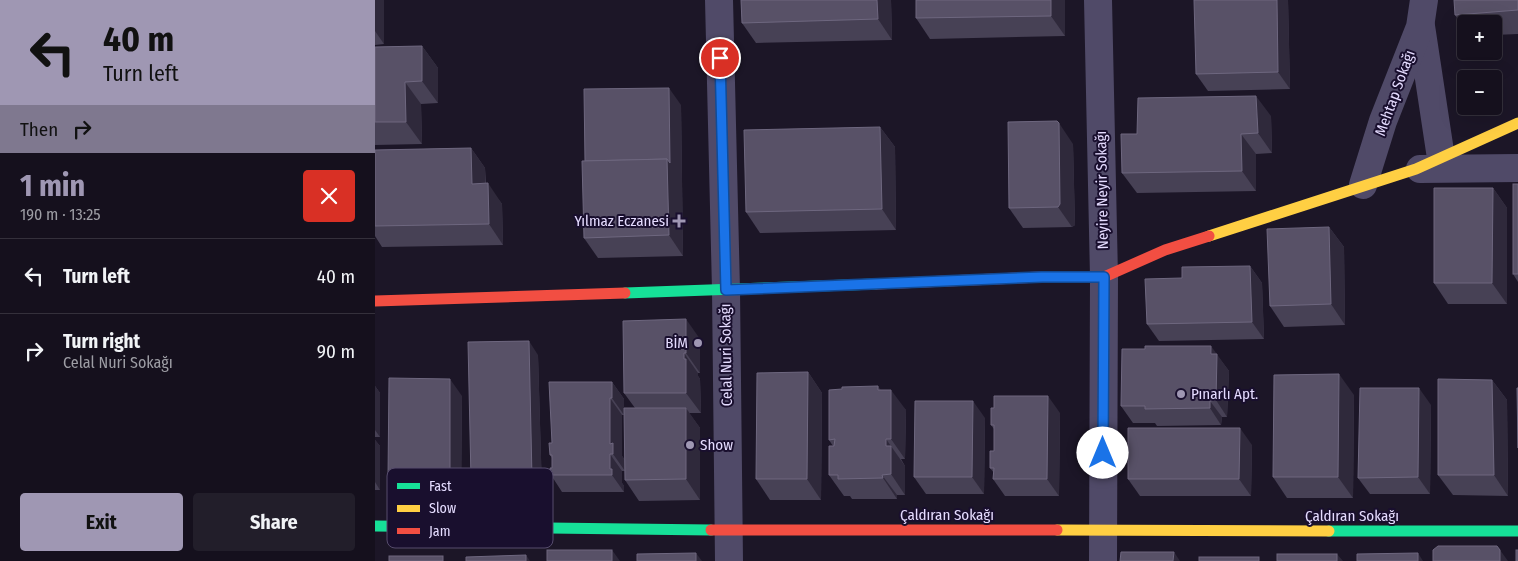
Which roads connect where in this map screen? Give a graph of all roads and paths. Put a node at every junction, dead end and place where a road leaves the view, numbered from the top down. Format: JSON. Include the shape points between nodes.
{"nodes":[{"id":1,"x":719,"y":0,"type":"edge"},
{"id":2,"x":1099,"y":0,"type":"edge"},
{"id":3,"x":1422,"y":11,"type":"edge"},
{"id":4,"x":1518,"y":123,"type":"edge"},
{"id":5,"x":1441,"y":158,"type":"junction"},
{"id":6,"x":1518,"y":168,"type":"edge"},
{"id":7,"x":1416,"y":169,"type":"junction"},
{"id":8,"x":1363,"y":185,"type":"junction"},
{"id":9,"x":1104,"y":277,"type":"junction"},
{"id":10,"x":726,"y":290,"type":"junction"},
{"id":11,"x":375,"y":301,"type":"edge"},
{"id":12,"x":553,"y":528,"type":"edge"},
{"id":13,"x":728,"y":530,"type":"junction"},
{"id":14,"x":1103,"y":531,"type":"junction"},
{"id":15,"x":1518,"y":531,"type":"edge"},
{"id":16,"x":729,"y":561,"type":"edge"},
{"id":17,"x":1103,"y":561,"type":"edge"}],
"edges":[{"from":1,"to":10,"type":"street","name":"Celal Nuri Sokağı"},
{"from":2,"to":9,"type":"street","name":"Neyire Neyir Sokağı"},
{"from":3,"to":5,"type":"street"},
{"from":3,"to":8,"type":"street","name":"Mehtap Sokağı"},
{"from":4,"to":5,"type":"street"},
{"from":5,"to":7,"type":"street"},
{"from":6,"to":7,"type":"street"},
{"from":7,"to":8,"type":"street"},
{"from":8,"to":9,"type":"street","via":[[1165,250]]},
{"from":9,"to":10,"type":"street"},
{"from":9,"to":14,"type":"street","name":"Neyire Neyir Sokağı"},
{"from":10,"to":11,"type":"street"},
{"from":10,"to":13,"type":"street","name":"Celal Nuri Sokağı"},
{"from":12,"to":13,"type":"street","name":"Çaldıran Sokağı"},
{"from":13,"to":14,"type":"street","name":"Çaldıran Sokağı"},
{"from":13,"to":16,"type":"street","name":"Celal Nuri Sokağı"},
{"from":14,"to":15,"type":"street","name":"Çaldıran Sokağı"},
{"from":14,"to":17,"type":"street","name":"Neyire Neyir Sokağı"}]}
